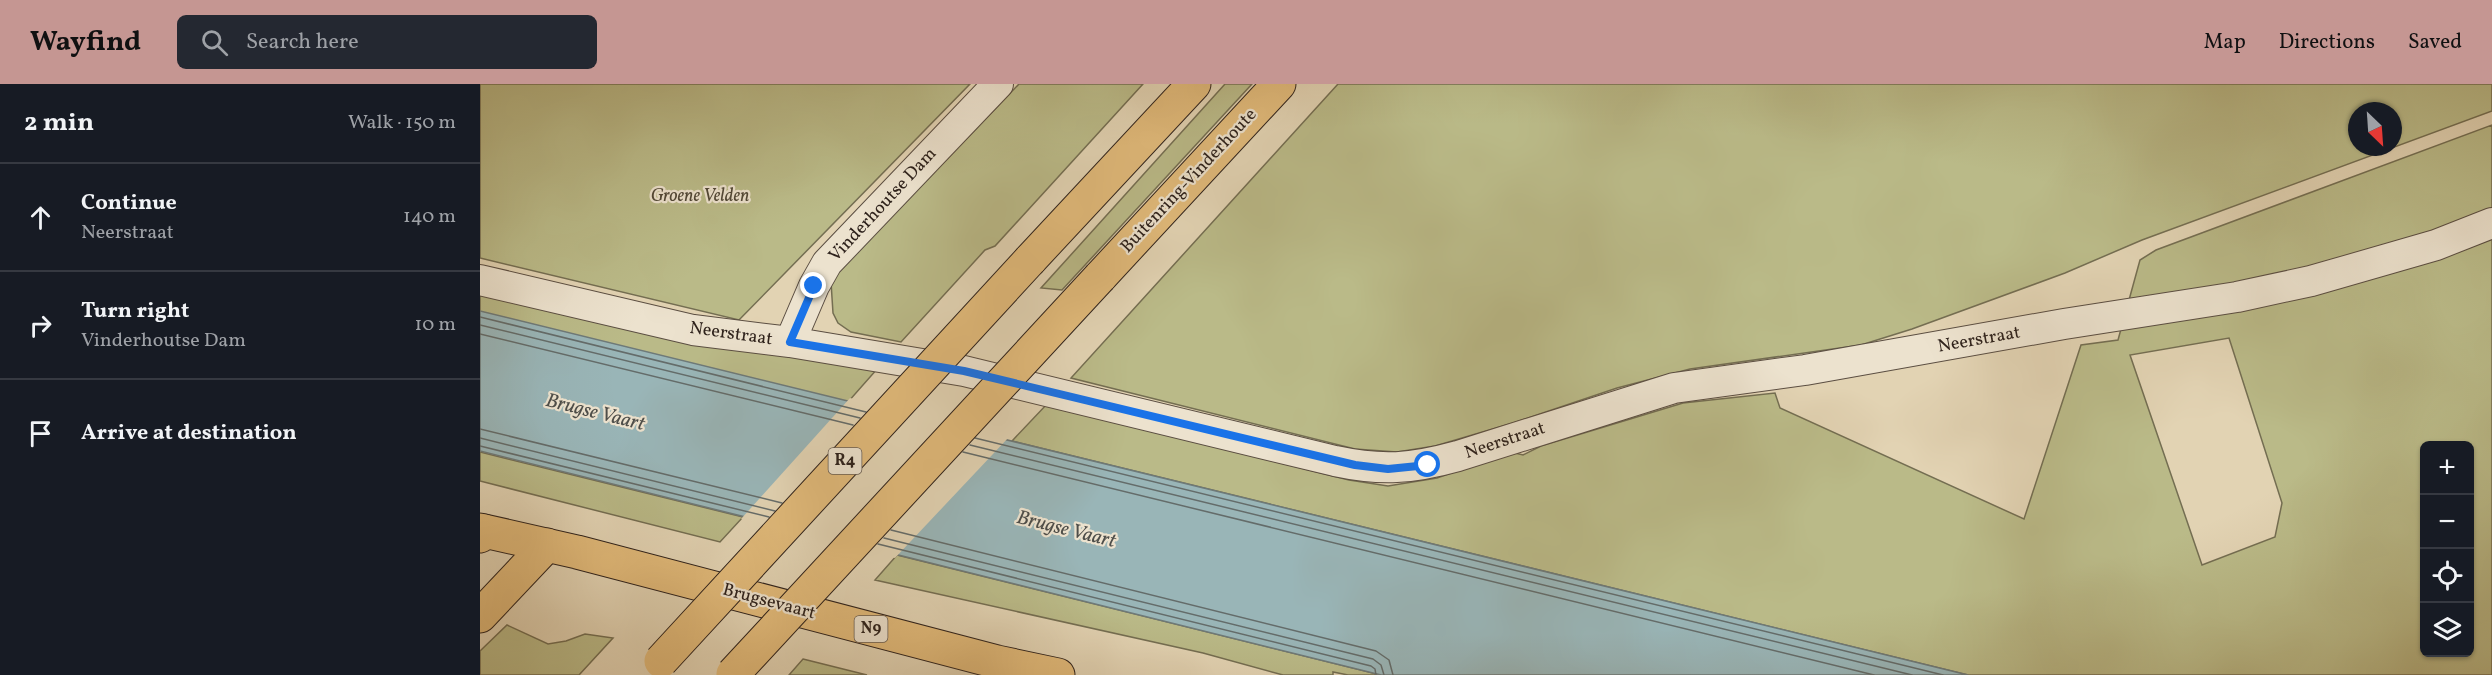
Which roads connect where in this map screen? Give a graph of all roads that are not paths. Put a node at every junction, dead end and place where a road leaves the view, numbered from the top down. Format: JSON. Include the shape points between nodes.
{"nodes":[{"id":1,"x":998,"y":84,"type":"edge"},
{"id":2,"x":1194,"y":84,"type":"edge"},
{"id":3,"x":1279,"y":84,"type":"edge"},
{"id":4,"x":2492,"y":223,"type":"edge"},
{"id":5,"x":480,"y":280,"type":"edge"},
{"id":6,"x":790,"y":342,"type":"junction"},
{"id":7,"x":481,"y":532,"type":"edge"},
{"id":8,"x":547,"y":545,"type":"junction"},
{"id":9,"x":480,"y":616,"type":"edge"},
{"id":10,"x":654,"y":668,"type":"edge"},
{"id":11,"x":733,"y":675,"type":"edge"},
{"id":12,"x":1058,"y":675,"type":"edge"}],
"edges":[{"from":1,"to":6,"type":"street","name":"Vinderhoutse Dam","via":[[827,263]]},
{"from":2,"to":10,"type":"main road","number":"R4","bridge":true},
{"from":3,"to":11,"type":"main road","name":"Buitenring-Vinderhoute","bridge":true},
{"from":4,"to":6,"type":"street","name":"Neerstraat","via":[[2436,245],[2290,286],[1805,370],[1674,388],[1428,465],[1388,469],[1335,461],[964,371]]},
{"from":5,"to":6,"type":"street","name":"Neerstraat","via":[[693,330]]},
{"from":7,"to":8,"type":"main road","name":"Brugsevaart","number":"N9"},
{"from":8,"to":9,"type":"main road"},
{"from":8,"to":12,"type":"main road","name":"Brugsevaart","number":"N9"}]}
